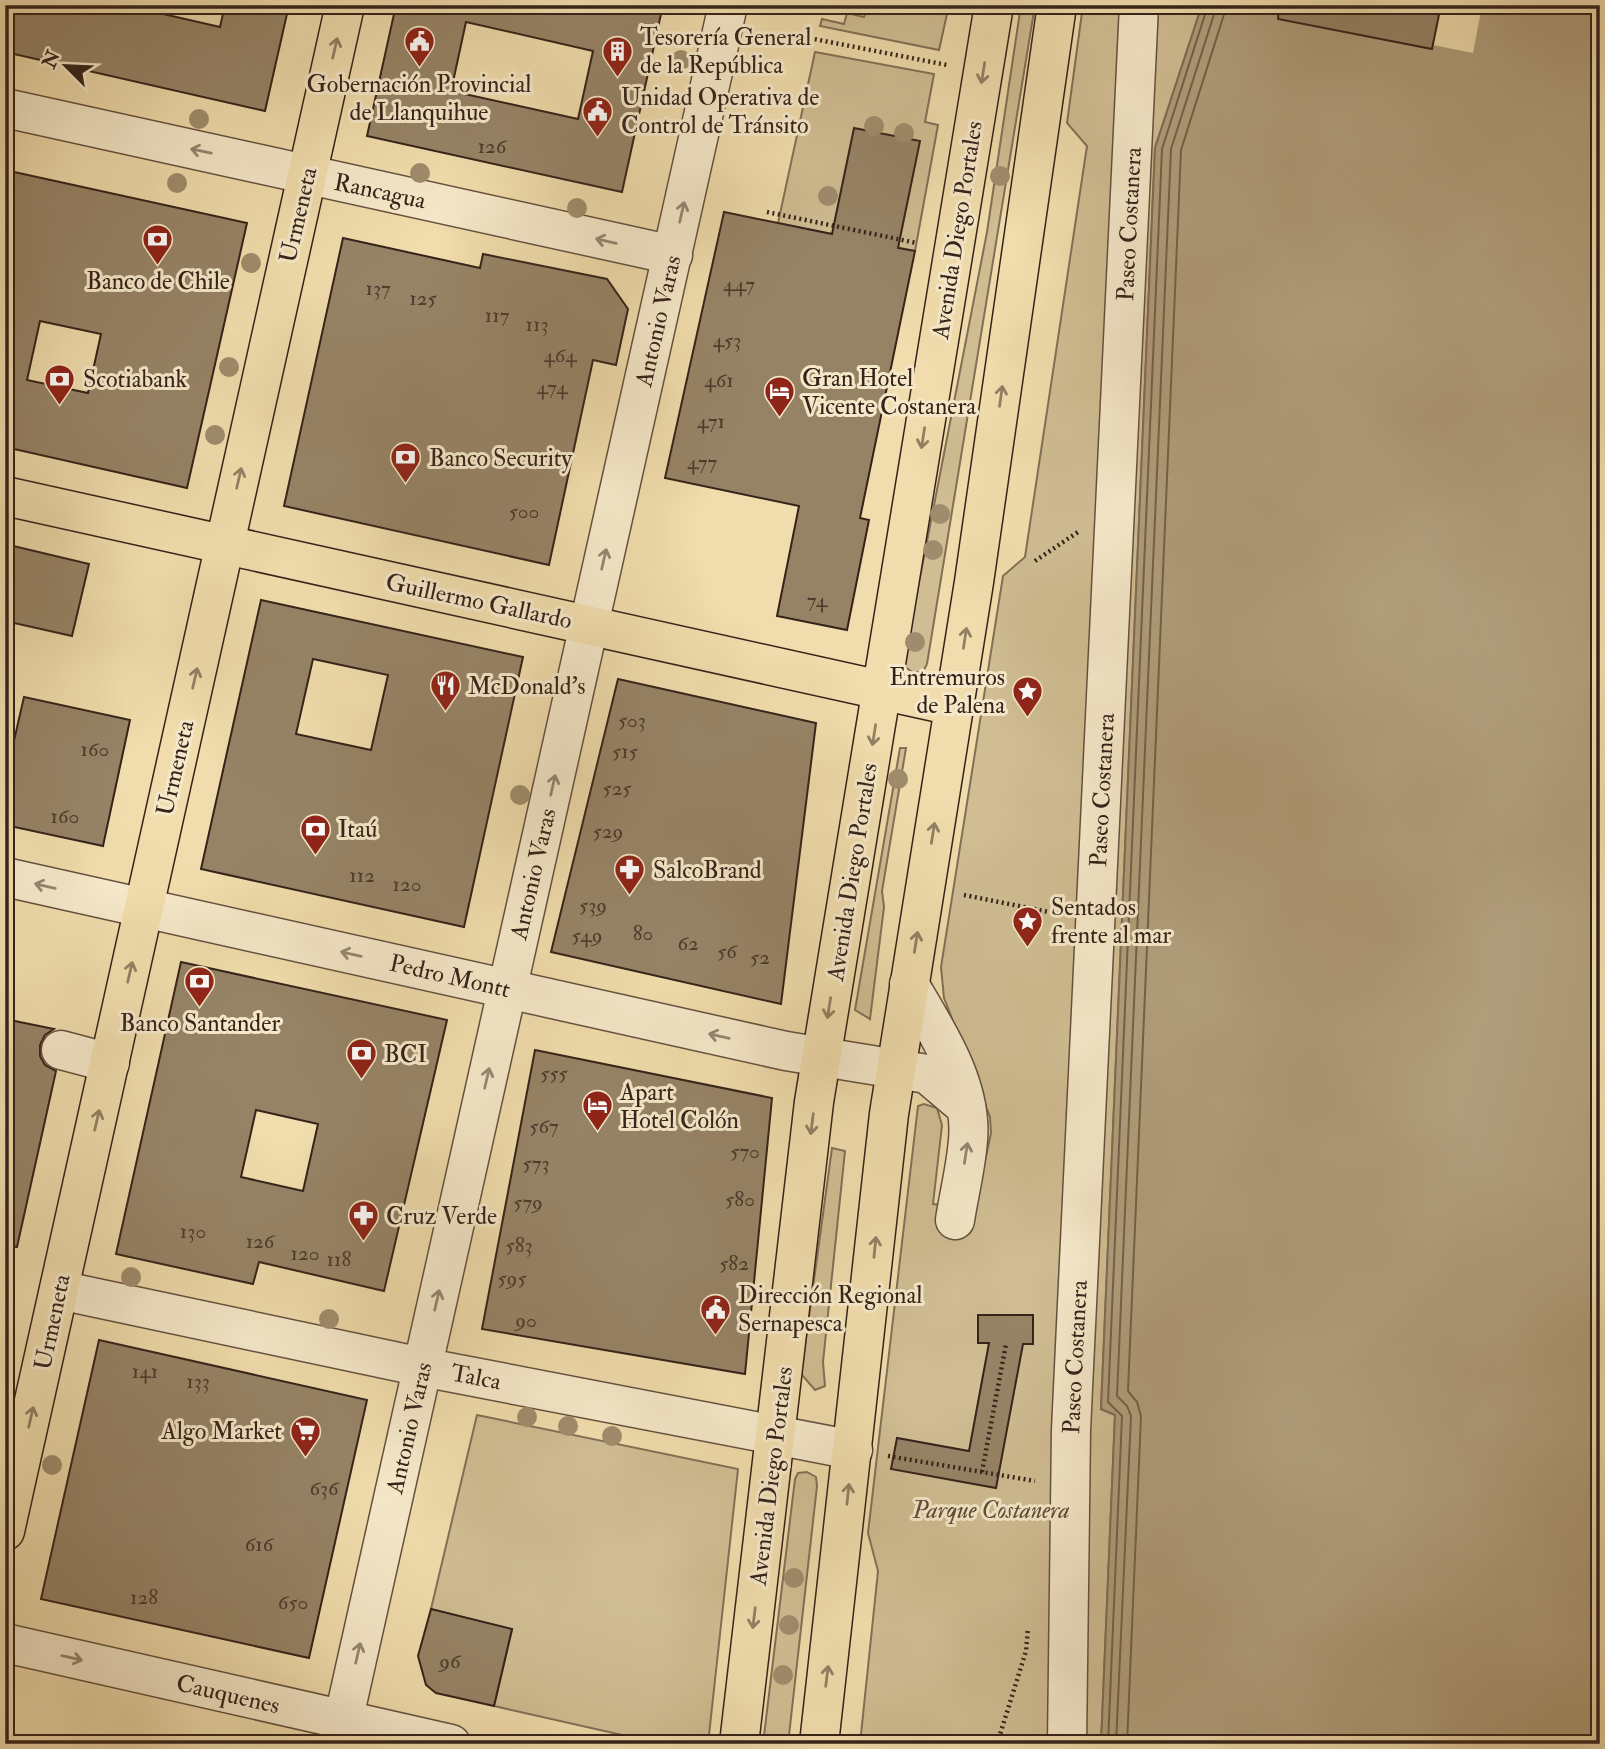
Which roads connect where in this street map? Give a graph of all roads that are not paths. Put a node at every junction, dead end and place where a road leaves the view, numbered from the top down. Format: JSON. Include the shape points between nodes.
{"nodes":[{"id":1,"x":345,"y":5,"type":"edge"},
{"id":2,"x":728,"y":5,"type":"edge"},
{"id":3,"x":994,"y":5,"type":"edge"},
{"id":4,"x":1057,"y":5,"type":"edge"},
{"id":5,"x":1139,"y":5,"type":"edge"},
{"id":6,"x":5,"y":108,"type":"edge"},
{"id":7,"x":307,"y":175,"type":"junction"},
{"id":8,"x":673,"y":255,"type":"junction"},
{"id":9,"x":5,"y":496,"type":"edge"},
{"id":10,"x":225,"y":545,"type":"junction"},
{"id":11,"x":589,"y":625,"type":"junction"},
{"id":12,"x":882,"y":690,"type":"junction"},
{"id":13,"x":953,"y":706,"type":"junction"},
{"id":14,"x":5,"y":877,"type":"edge"},
{"id":15,"x":144,"y":908,"type":"junction"},
{"id":16,"x":909,"y":984,"type":"junction"},
{"id":17,"x":507,"y":989,"type":"junction"},
{"id":18,"x":61,"y":1050,"type":"dead end"},
{"id":19,"x":822,"y":1057,"type":"junction"},
{"id":20,"x":110,"y":1063,"type":"junction"},
{"id":21,"x":896,"y":1068,"type":"junction"},
{"id":22,"x":966,"y":1107,"type":"junction"},
{"id":23,"x":955,"y":1220,"type":"dead end"},
{"id":24,"x":59,"y":1290,"type":"junction"},
{"id":25,"x":422,"y":1367,"type":"junction"},
{"id":26,"x":776,"y":1437,"type":"junction"},
{"id":27,"x":853,"y":1450,"type":"junction"},
{"id":28,"x":5,"y":1531,"type":"edge"},
{"id":29,"x":5,"y":1643,"type":"edge"},
{"id":30,"x":341,"y":1732,"type":"edge"},
{"id":31,"x":451,"y":1744,"type":"edge"},
{"id":32,"x":739,"y":1744,"type":"edge"},
{"id":33,"x":819,"y":1744,"type":"edge"},
{"id":34,"x":1067,"y":1744,"type":"edge"}],
"edges":[{"from":7,"to":1,"type":"main road","name":"Urmeneta","one_way":true},
{"from":8,"to":2,"type":"street","name":"Antonio Varas","one_way":true},
{"from":3,"to":12,"type":"main road","name":"Avenida Diego Portales","one_way":true},
{"from":13,"to":4,"type":"main road","one_way":true},
{"from":5,"to":34,"type":"street","name":"Paseo Costanera","via":[[1070,1486]]},
{"from":7,"to":6,"type":"street","name":"Rancagua","one_way":true},
{"from":8,"to":7,"type":"street","name":"Rancagua","one_way":true},
{"from":10,"to":7,"type":"main road","name":"Urmeneta","one_way":true},
{"from":11,"to":8,"type":"street","name":"Antonio Varas","one_way":true},
{"from":9,"to":10,"type":"main road","name":"Guillermo Gallardo"},
{"from":10,"to":11,"type":"main road","name":"Guillermo Gallardo"},
{"from":15,"to":10,"type":"main road","name":"Urmeneta","one_way":true},
{"from":11,"to":12,"type":"main road","name":"Guillermo Gallardo"},
{"from":17,"to":11,"type":"street","name":"Antonio Varas","one_way":true},
{"from":12,"to":13,"type":"main road","name":"Guillermo Gallardo"},
{"from":12,"to":19,"type":"main road","name":"Avenida Diego Portales","one_way":true},
{"from":16,"to":13,"type":"main road","one_way":true},
{"from":15,"to":14,"type":"street","name":"Pedro Montt","one_way":true},
{"from":17,"to":15,"type":"street","name":"Pedro Montt","one_way":true},
{"from":20,"to":15,"type":"main road","name":"Urmeneta","one_way":true},
{"from":16,"to":21,"type":"main road"},
{"from":16,"to":22,"type":"street","via":[[940,1037]]},
{"from":19,"to":17,"type":"street","name":"Pedro Montt","one_way":true},
{"from":25,"to":17,"type":"street","name":"Antonio Varas","one_way":true},
{"from":18,"to":20,"type":"street"},
{"from":19,"to":21,"type":"street","name":"Pedro Montt"},
{"from":19,"to":26,"type":"main road","name":"Avenida Diego Portales","one_way":true},
{"from":24,"to":20,"type":"main road","name":"Urmeneta","one_way":true},
{"from":21,"to":22,"type":"street","name":"Pedro Montt","via":[[927,1074]]},
{"from":27,"to":21,"type":"main road","one_way":true},
{"from":23,"to":22,"type":"street","one_way":true,"via":[[968,1138]]},
{"from":24,"to":25,"type":"street","name":"Talca"},
{"from":28,"to":24,"type":"main road","name":"Urmeneta","one_way":true},
{"from":25,"to":26,"type":"street","name":"Talca"},
{"from":30,"to":25,"type":"street","name":"Antonio Varas","one_way":true},
{"from":26,"to":27,"type":"street","name":"Talca"},
{"from":26,"to":32,"type":"main road","name":"Avenida Diego Portales","one_way":true},
{"from":33,"to":27,"type":"main road","one_way":true},
{"from":29,"to":30,"type":"street","name":"Cauquenes","one_way":true},
{"from":30,"to":31,"type":"street","name":"Cauquenes"}]}
